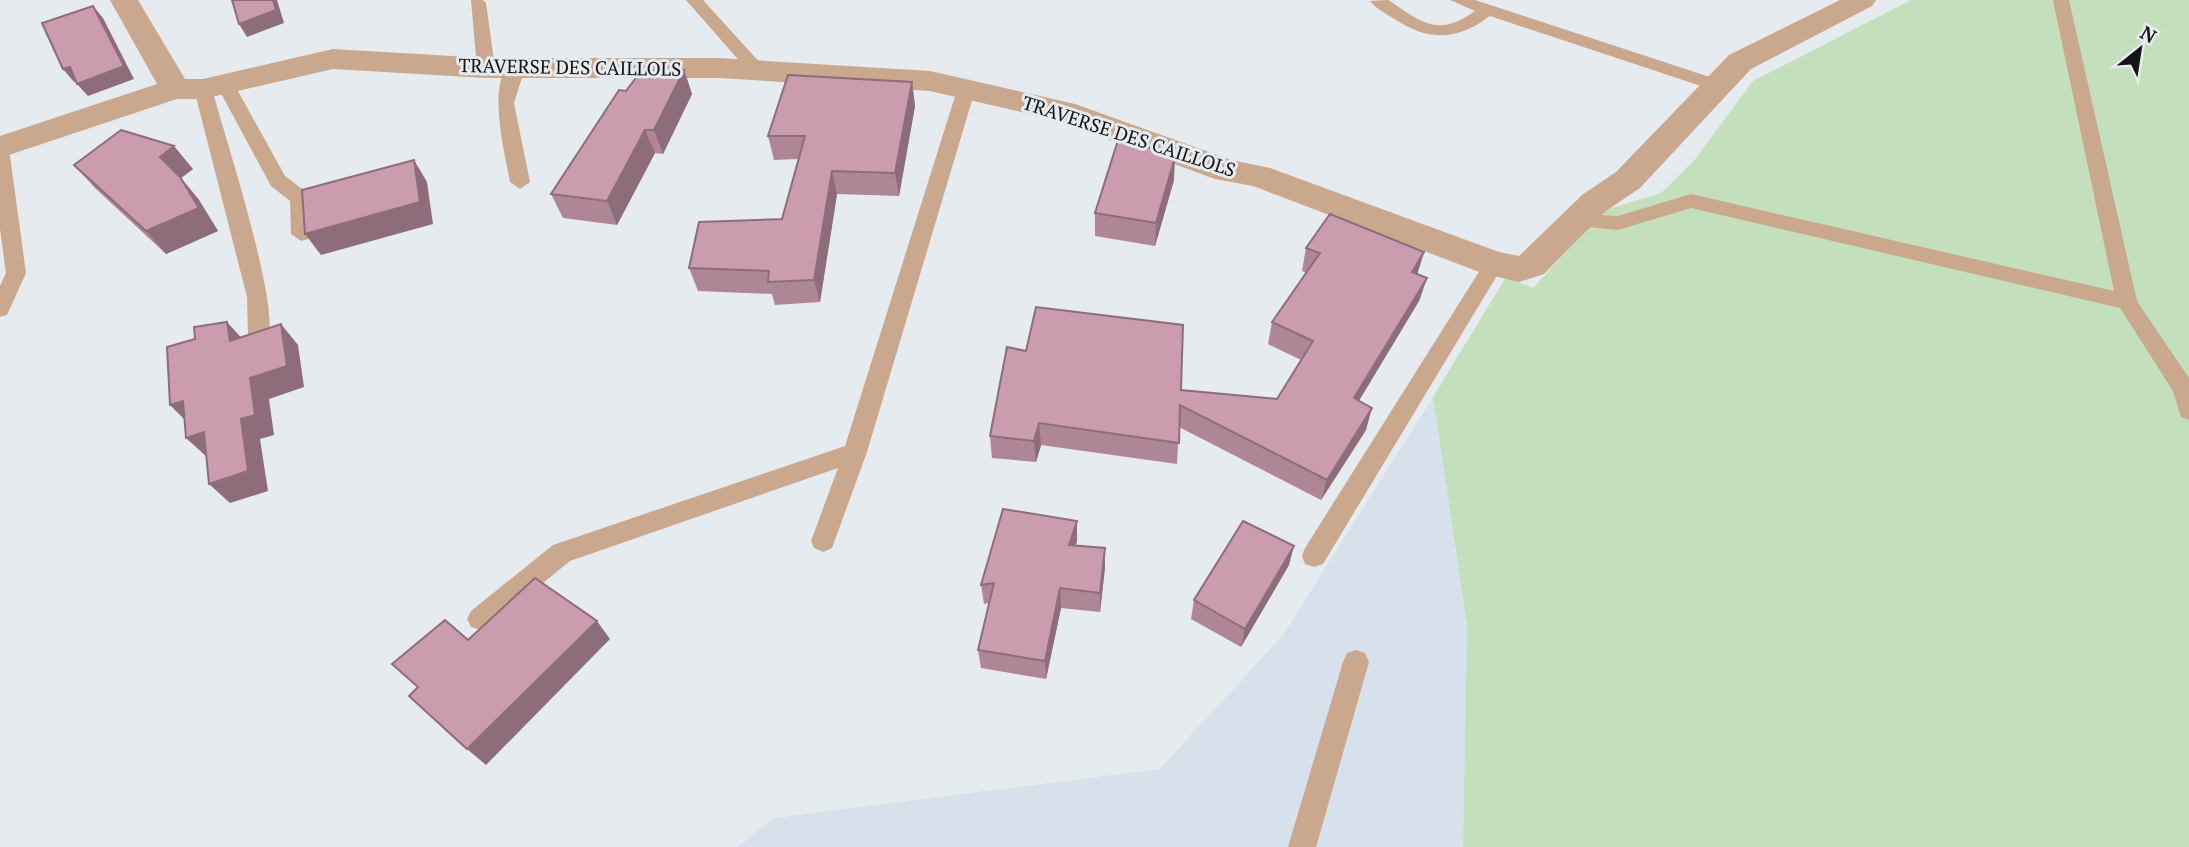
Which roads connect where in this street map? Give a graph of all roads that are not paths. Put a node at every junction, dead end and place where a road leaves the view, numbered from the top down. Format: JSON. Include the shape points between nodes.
{"nodes":[{"id":1,"x":124,"y":0,"type":"edge"},
{"id":2,"x":694,"y":0,"type":"edge"},
{"id":3,"x":1458,"y":0,"type":"edge"},
{"id":4,"x":1862,"y":0,"type":"edge"},
{"id":5,"x":2061,"y":0,"type":"edge"},
{"id":6,"x":1378,"y":1,"type":"edge"},
{"id":7,"x":477,"y":3,"type":"dead end"},
{"id":8,"x":1488,"y":10,"type":"junction"},
{"id":9,"x":501,"y":68,"type":"junction"},
{"id":10,"x":755,"y":69,"type":"junction"},
{"id":11,"x":1716,"y":85,"type":"junction"},
{"id":12,"x":201,"y":87,"type":"junction"},
{"id":13,"x":967,"y":87,"type":"junction"},
{"id":14,"x":0,"y":147,"type":"edge"},
{"id":15,"x":0,"y":156,"type":"edge"},
{"id":16,"x":520,"y":182,"type":"dead end"},
{"id":17,"x":1582,"y":216,"type":"junction"},
{"id":18,"x":301,"y":234,"type":"edge"},
{"id":19,"x":1494,"y":264,"type":"junction"},
{"id":20,"x":2127,"y":302,"type":"junction"},
{"id":21,"x":0,"y":309,"type":"edge"},
{"id":22,"x":259,"y":336,"type":"edge"},
{"id":23,"x":2189,"y":411,"type":"edge"},
{"id":24,"x":855,"y":452,"type":"junction"},
{"id":25,"x":823,"y":541,"type":"dead end"},
{"id":26,"x":1314,"y":556,"type":"dead end"},
{"id":27,"x":481,"y":620,"type":"dead end"},
{"id":28,"x":1356,"y":662,"type":"dead end"},
{"id":29,"x":1303,"y":847,"type":"edge"}],
"edges":[{"from":1,"to":12,"type":"street"},
{"from":2,"to":10,"type":"lane"},
{"from":3,"to":8,"type":"lane"},
{"from":4,"to":11,"type":"street","name":"TRAVERSE DES CAILLOLS","via":[[1740,62]]},
{"from":5,"to":20,"type":"lane"},
{"from":6,"to":8,"type":"lane","via":[[1419,28],[1446,34]]},
{"from":7,"to":9,"type":"lane"},
{"from":8,"to":11,"type":"lane"},
{"from":9,"to":10,"type":"street","name":"TRAVERSE DES CAILLOLS"},
{"from":9,"to":12,"type":"street","name":"TRAVERSE DES CAILLOLS","via":[[333,60]]},
{"from":9,"to":16,"type":"lane"},
{"from":10,"to":13,"type":"street","name":"TRAVERSE DES CAILLOLS"},
{"from":11,"to":17,"type":"street","name":"TRAVERSE DES CAILLOLS","via":[[1628,180]]},
{"from":12,"to":14,"type":"street","name":"TRAVERSE DES CAILLOLS"},
{"from":12,"to":18,"type":"lane","via":[[278,181],[296,192]]},
{"from":12,"to":22,"type":"lane","via":[[258,297]]},
{"from":13,"to":19,"type":"street","name":"TRAVERSE DES CAILLOLS","via":[[1064,111],[1227,171],[1258,176]]},
{"from":13,"to":24,"type":"lane"},
{"from":15,"to":21,"type":"lane","via":[[16,273]]},
{"from":17,"to":19,"type":"street","name":"TRAVERSE DES CAILLOLS","via":[[1532,265],[1518,269]]},
{"from":17,"to":20,"type":"lane","via":[[1618,223],[1691,201]]},
{"from":19,"to":26,"type":"lane"},
{"from":20,"to":23,"type":"lane","via":[[2184,389]]},
{"from":24,"to":25,"type":"lane"},
{"from":24,"to":27,"type":"lane","via":[[562,553]]},
{"from":28,"to":29,"type":"lane"}]}
